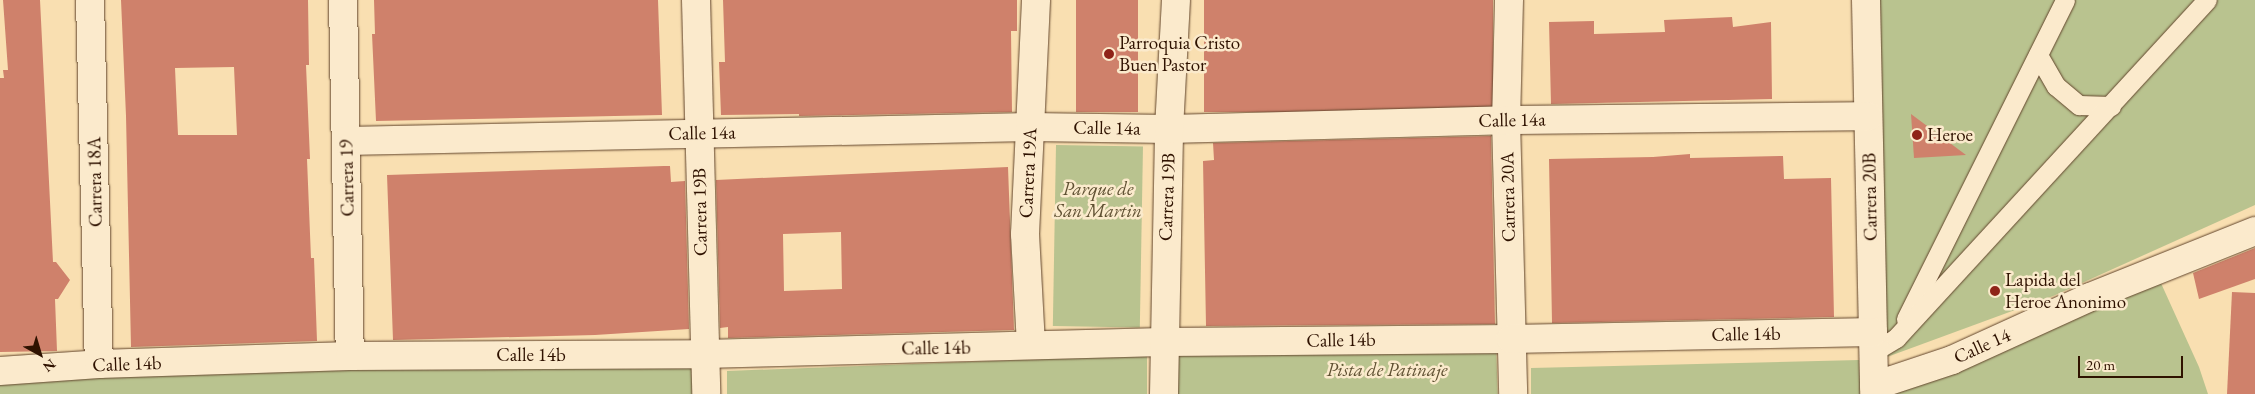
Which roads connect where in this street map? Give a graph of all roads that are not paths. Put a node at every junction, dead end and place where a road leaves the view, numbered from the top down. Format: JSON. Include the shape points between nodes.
{"nodes":[{"id":1,"x":90,"y":0,"type":"edge"},
{"id":2,"x":343,"y":0,"type":"edge"},
{"id":3,"x":696,"y":0,"type":"edge"},
{"id":4,"x":1036,"y":0,"type":"edge"},
{"id":5,"x":1176,"y":0,"type":"edge"},
{"id":6,"x":1509,"y":0,"type":"edge"},
{"id":7,"x":1866,"y":0,"type":"edge"},
{"id":8,"x":2065,"y":0,"type":"edge"},
{"id":9,"x":2207,"y":0,"type":"edge"},
{"id":10,"x":2038,"y":55,"type":"junction"},
{"id":11,"x":2111,"y":106,"type":"junction"},
{"id":12,"x":1868,"y":116,"type":"junction"},
{"id":13,"x":1506,"y":120,"type":"junction"},
{"id":14,"x":1030,"y":127,"type":"junction"},
{"id":15,"x":1169,"y":129,"type":"junction"},
{"id":16,"x":699,"y":133,"type":"junction"},
{"id":17,"x":346,"y":141,"type":"junction"},
{"id":18,"x":2255,"y":231,"type":"edge"},
{"id":19,"x":1511,"y":339,"type":"junction"},
{"id":20,"x":1881,"y":341,"type":"junction"},
{"id":21,"x":1163,"y":342,"type":"junction"},
{"id":22,"x":1031,"y":345,"type":"junction"},
{"id":23,"x":704,"y":354,"type":"junction"},
{"id":24,"x":350,"y":356,"type":"junction"},
{"id":25,"x":99,"y":364,"type":"junction"},
{"id":26,"x":0,"y":371,"type":"edge"},
{"id":27,"x":1874,"y":390,"type":"edge"},
{"id":28,"x":706,"y":394,"type":"edge"},
{"id":29,"x":1164,"y":394,"type":"edge"},
{"id":30,"x":1513,"y":394,"type":"edge"}],
"edges":[{"from":1,"to":25,"type":"street","name":"Carrera 18A"},
{"from":2,"to":17,"type":"street","name":"Carrera 19"},
{"from":3,"to":16,"type":"street","name":"Carrera 19B"},
{"from":4,"to":14,"type":"street","name":"Carrera 19A"},
{"from":5,"to":15,"type":"street","name":"Carrera 19B"},
{"from":6,"to":13,"type":"street","name":"Carrera 20A"},
{"from":7,"to":12,"type":"street","name":"Carrera 20B"},
{"from":8,"to":10,"type":"lane"},
{"from":9,"to":11,"type":"lane"},
{"from":10,"to":11,"type":"lane","via":[[2056,86],[2079,105]]},
{"from":10,"to":20,"type":"lane"},
{"from":11,"to":20,"type":"lane"},
{"from":12,"to":13,"type":"street","name":"Calle 14a"},
{"from":12,"to":20,"type":"street","name":"Carrera 20B"},
{"from":13,"to":15,"type":"street","name":"Calle 14a"},
{"from":13,"to":19,"type":"street","name":"Carrera 20A"},
{"from":14,"to":15,"type":"street","name":"Calle 14a"},
{"from":14,"to":16,"type":"street","name":"Calle 14a"},
{"from":14,"to":22,"type":"street","name":"Carrera 19A","via":[[1025,234]]},
{"from":15,"to":21,"type":"street","name":"Carrera 19B"},
{"from":16,"to":17,"type":"street","name":"Calle 14a"},
{"from":16,"to":23,"type":"street","name":"Carrera 19B"},
{"from":17,"to":24,"type":"street","name":"Carrera 19"},
{"from":18,"to":27,"type":"street","name":"Calle 14","via":[[2090,297],[1952,360]]},
{"from":19,"to":20,"type":"street","name":"Calle 14b"},
{"from":19,"to":21,"type":"street","name":"Calle 14b"},
{"from":19,"to":30,"type":"street","name":"Carrera 20A"},
{"from":20,"to":27,"type":"street","name":"Carrera 20B"},
{"from":21,"to":22,"type":"street","name":"Calle 14b"},
{"from":21,"to":29,"type":"street","name":"Carrera 19B"},
{"from":22,"to":23,"type":"street","name":"Calle 14b"},
{"from":23,"to":24,"type":"street","name":"Calle 14b"},
{"from":23,"to":28,"type":"street","name":"Carrera 19B"},
{"from":24,"to":25,"type":"street","name":"Calle 14b"},
{"from":25,"to":26,"type":"street","name":"Calle 14b"}]}
